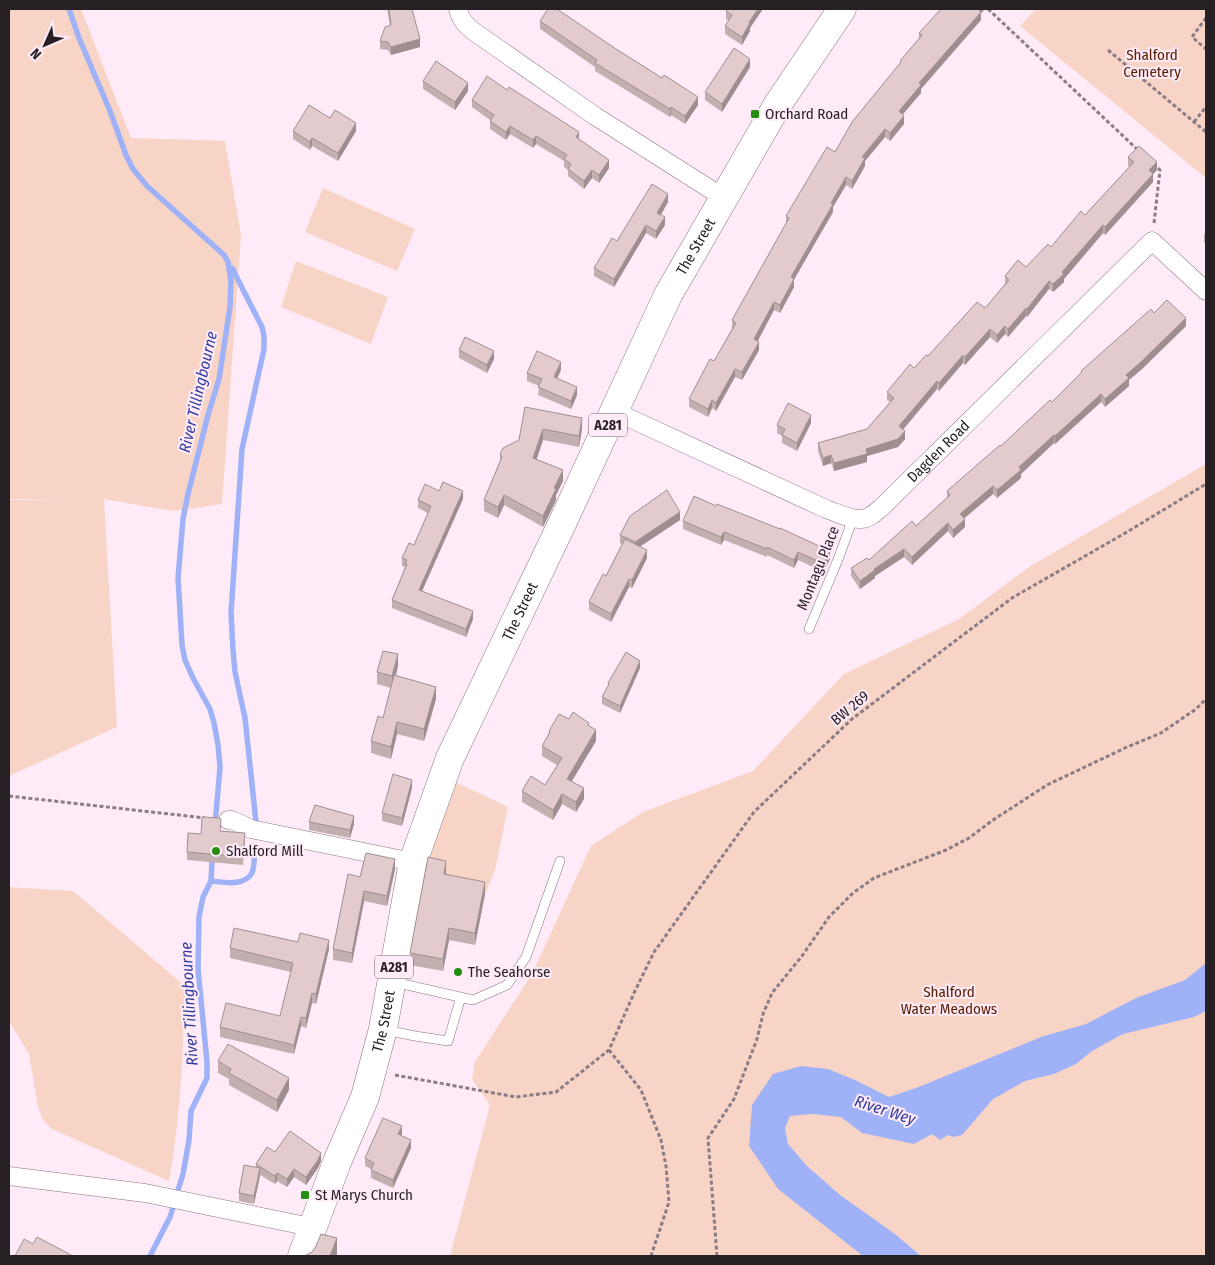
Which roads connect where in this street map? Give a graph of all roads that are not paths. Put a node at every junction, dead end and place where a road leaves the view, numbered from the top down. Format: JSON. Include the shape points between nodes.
{"nodes":[{"id":1,"x":458,"y":9,"type":"edge"},
{"id":2,"x":842,"y":9,"type":"edge"},
{"id":3,"x":724,"y":198,"type":"junction"},
{"id":4,"x":1206,"y":291,"type":"edge"},
{"id":5,"x":614,"y":411,"type":"junction"},
{"id":6,"x":853,"y":518,"type":"junction"},
{"id":7,"x":809,"y":629,"type":"dead end"},
{"id":8,"x":228,"y":820,"type":"dead end"},
{"id":9,"x":560,"y":861,"type":"dead end"},
{"id":10,"x":413,"y":862,"type":"junction"},
{"id":11,"x":391,"y":981,"type":"junction"},
{"id":12,"x":461,"y":997,"type":"junction"},
{"id":13,"x":383,"y":1029,"type":"junction"},
{"id":14,"x":9,"y":1176,"type":"edge"},
{"id":15,"x":311,"y":1227,"type":"junction"},
{"id":16,"x":302,"y":1256,"type":"edge"}],
"edges":[{"from":1,"to":3,"type":"street","via":[[473,31],[595,116]]},
{"from":2,"to":3,"type":"main road","name":"The Street","number":"A281","via":[[778,104]]},
{"from":3,"to":5,"type":"main road","name":"The Street","number":"A281","via":[[668,295]]},
{"from":4,"to":6,"type":"street","name":"Dagden Road","via":[[1152,241],[882,507],[862,520]]},
{"from":5,"to":6,"type":"street","via":[[826,509]]},
{"from":5,"to":10,"type":"main road","name":"The Street","number":"A281","via":[[450,758]]},
{"from":6,"to":7,"type":"lane","name":"Montagu Place"},
{"from":8,"to":10,"type":"street","via":[[252,829]]},
{"from":9,"to":12,"type":"lane","via":[[526,957],[507,985],[473,1000]]},
{"from":10,"to":11,"type":"main road","name":"The Street","number":"A281"},
{"from":11,"to":12,"type":"lane"},
{"from":11,"to":13,"type":"main road","name":"The Street","number":"A281"},
{"from":12,"to":13,"type":"lane","via":[[448,1041]]},
{"from":13,"to":15,"type":"main road","name":"The Street","number":"A281","via":[[365,1096]]},
{"from":14,"to":15,"type":"street","via":[[144,1192]]},
{"from":15,"to":16,"type":"main road","name":"The Street","number":"A281"}]}
